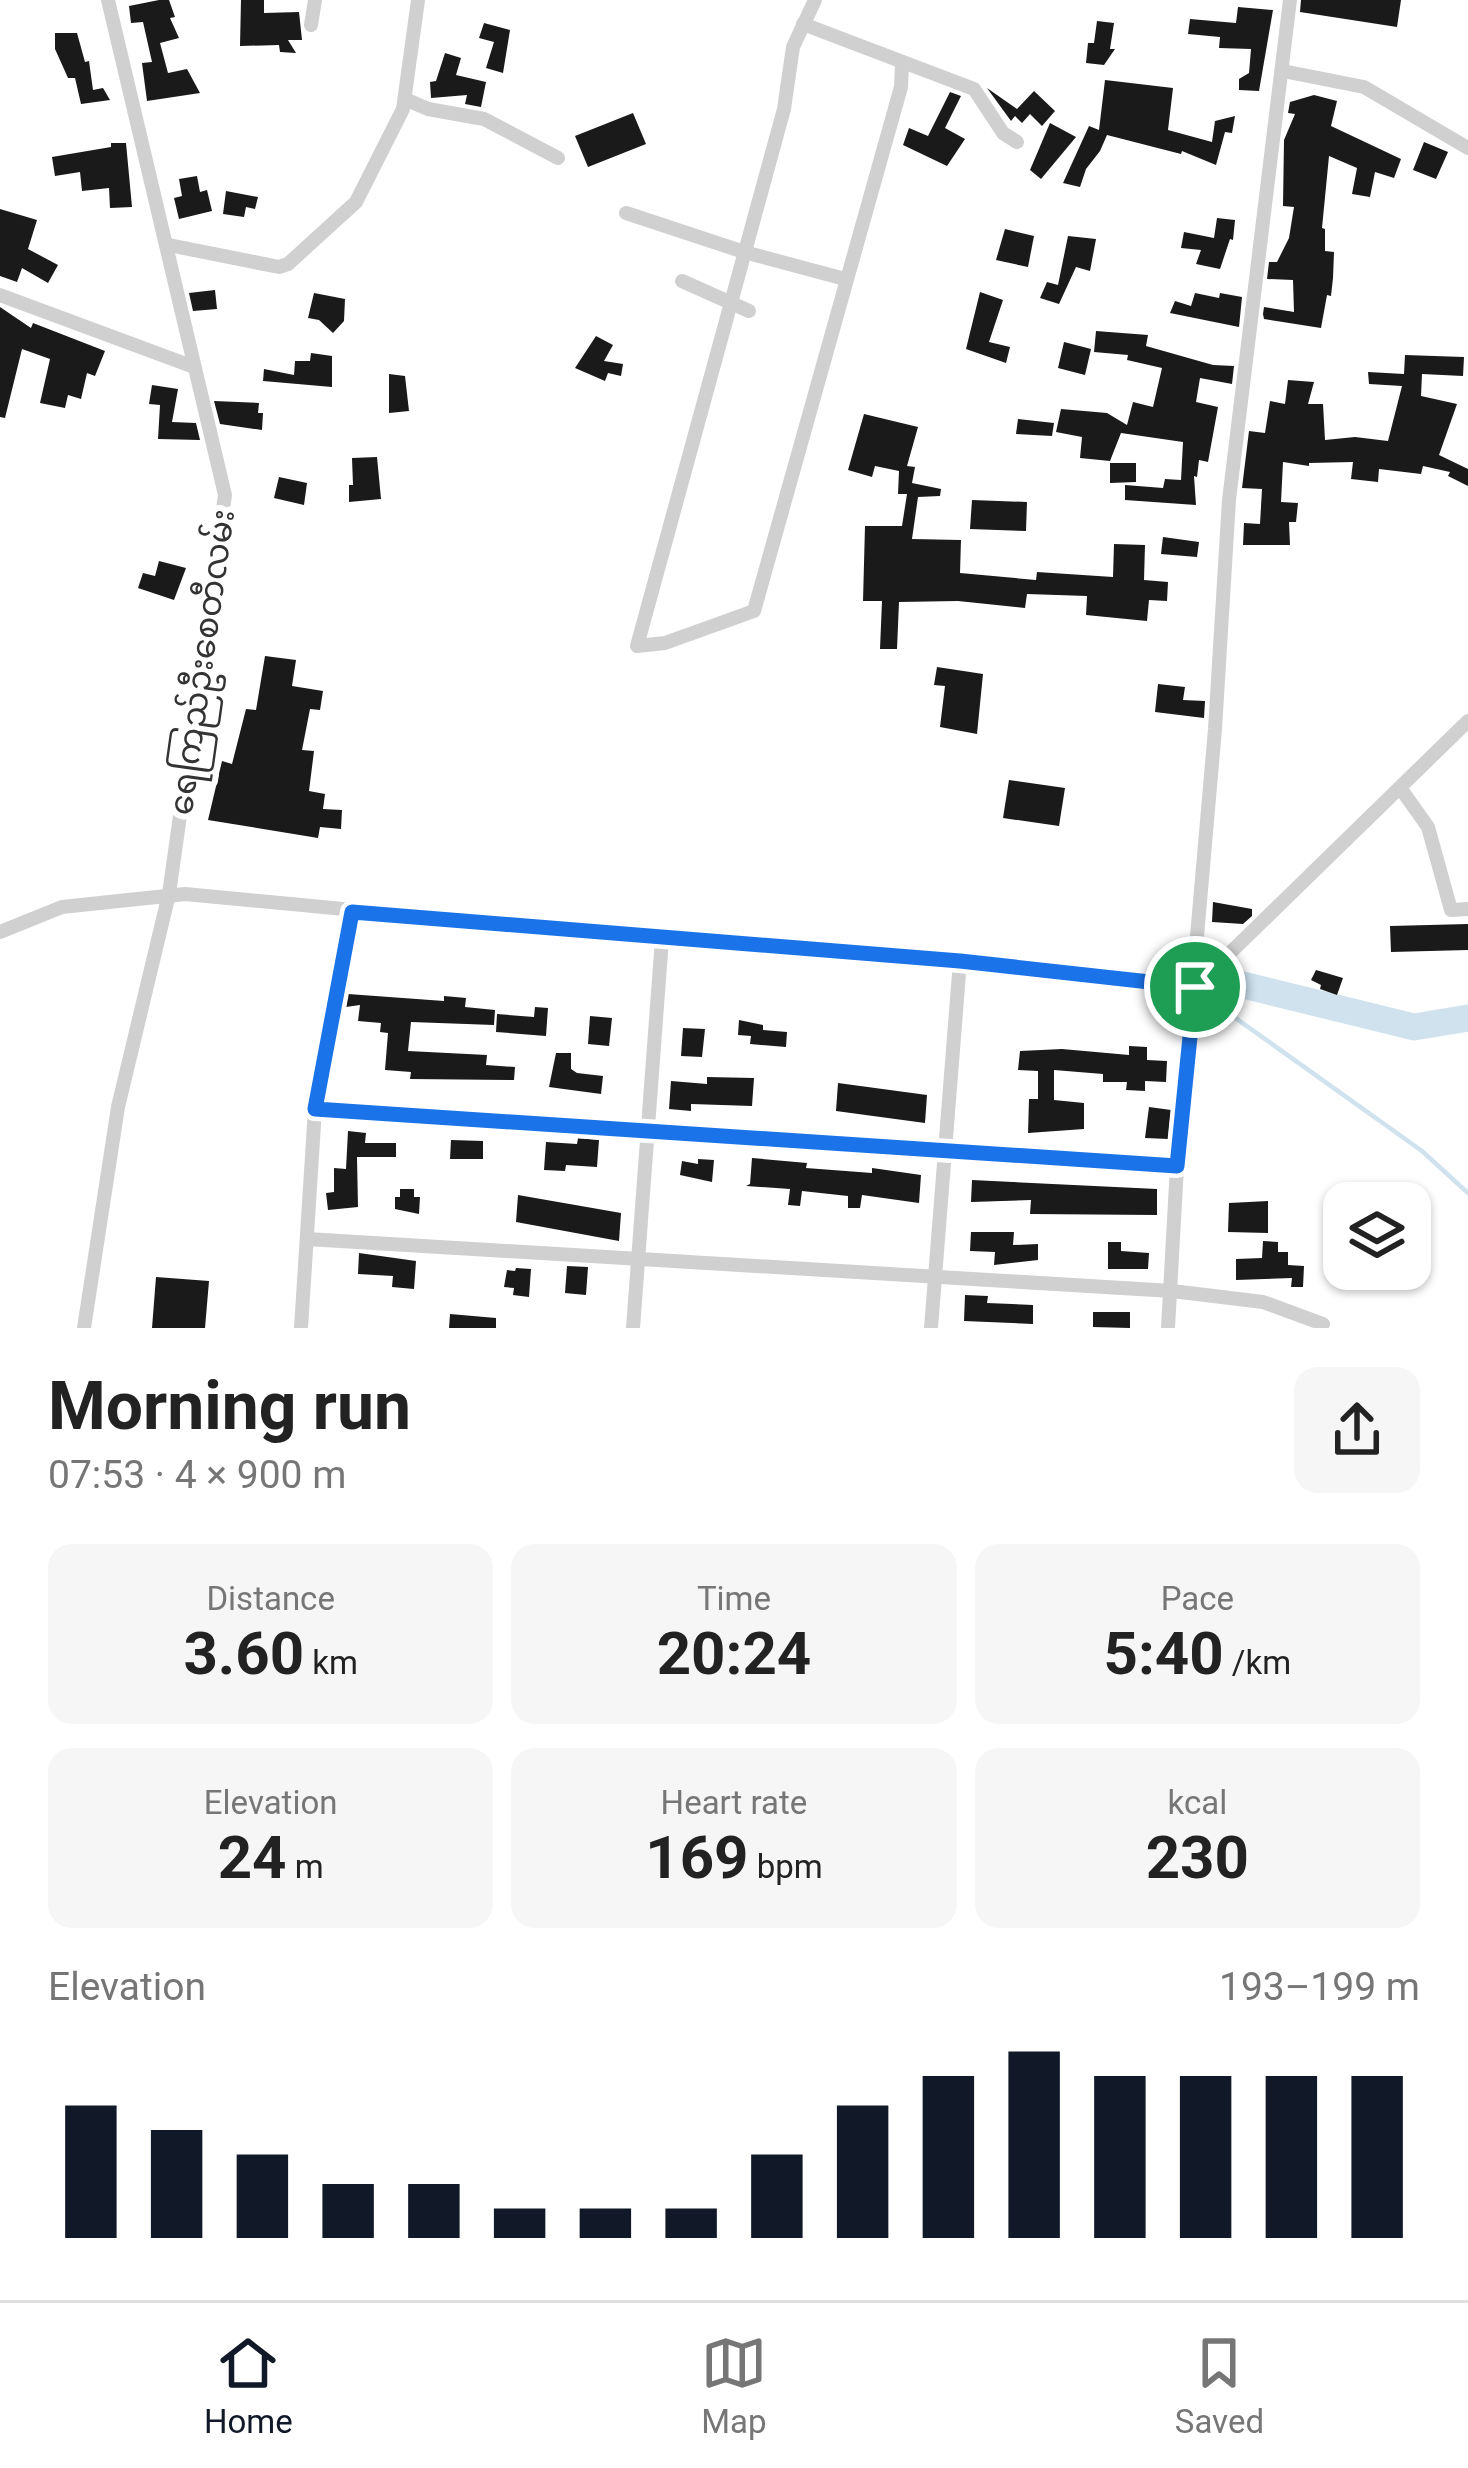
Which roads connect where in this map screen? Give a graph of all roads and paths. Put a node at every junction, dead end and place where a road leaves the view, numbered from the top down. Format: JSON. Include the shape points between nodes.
{"nodes":[{"id":1,"x":108,"y":0,"type":"edge"},
{"id":2,"x":315,"y":0,"type":"edge"},
{"id":3,"x":418,"y":0,"type":"edge"},
{"id":4,"x":814,"y":0,"type":"edge"},
{"id":5,"x":1290,"y":0,"type":"edge"},
{"id":6,"x":803,"y":24,"type":"junction"},
{"id":7,"x":311,"y":25,"type":"dead end"},
{"id":8,"x":902,"y":62,"type":"junction"},
{"id":9,"x":1283,"y":71,"type":"junction"},
{"id":10,"x":406,"y":99,"type":"junction"},
{"id":11,"x":1017,"y":142,"type":"dead end"},
{"id":12,"x":1468,"y":148,"type":"edge"},
{"id":13,"x":558,"y":158,"type":"dead end"},
{"id":14,"x":626,"y":214,"type":"dead end"},
{"id":15,"x":169,"y":245,"type":"junction"},
{"id":16,"x":744,"y":252,"type":"junction"},
{"id":17,"x":845,"y":279,"type":"junction"},
{"id":18,"x":682,"y":281,"type":"dead end"},
{"id":19,"x":0,"y":295,"type":"edge"},
{"id":20,"x":730,"y":305,"type":"junction"},
{"id":21,"x":749,"y":311,"type":"dead end"},
{"id":22,"x":194,"y":367,"type":"junction"},
{"id":23,"x":1468,"y":721,"type":"edge"},
{"id":24,"x":1401,"y":789,"type":"junction"},
{"id":25,"x":169,"y":894,"type":"junction"},
{"id":26,"x":1468,"y":909,"type":"edge"},
{"id":27,"x":352,"y":912,"type":"junction"},
{"id":28,"x":0,"y":932,"type":"edge"},
{"id":29,"x":662,"y":939,"type":"junction"},
{"id":30,"x":960,"y":961,"type":"junction"},
{"id":31,"x":1195,"y":987,"type":"junction"},
{"id":32,"x":315,"y":1109,"type":"junction"},
{"id":33,"x":648,"y":1129,"type":"junction"},
{"id":34,"x":945,"y":1150,"type":"junction"},
{"id":35,"x":1177,"y":1166,"type":"junction"},
{"id":36,"x":308,"y":1239,"type":"junction"},
{"id":37,"x":637,"y":1258,"type":"junction"},
{"id":38,"x":936,"y":1276,"type":"junction"},
{"id":39,"x":1172,"y":1291,"type":"junction"},
{"id":40,"x":1323,"y":1324,"type":"dead end"},
{"id":41,"x":84,"y":1328,"type":"edge"},
{"id":42,"x":301,"y":1328,"type":"edge"},
{"id":43,"x":633,"y":1328,"type":"edge"},
{"id":44,"x":932,"y":1328,"type":"edge"},
{"id":45,"x":1168,"y":1328,"type":"edge"}],
"edges":[{"from":1,"to":15,"type":"street","name":"ရေကြည်ဦးစေတီလမ်း"},
{"from":2,"to":7,"type":"street"},
{"from":3,"to":10,"type":"street"},
{"from":4,"to":6,"type":"street"},
{"from":5,"to":9,"type":"street"},
{"from":6,"to":8,"type":"street"},
{"from":6,"to":16,"type":"street"},
{"from":8,"to":11,"type":"street","via":[[974,89]]},
{"from":8,"to":17,"type":"street"},
{"from":9,"to":12,"type":"street","via":[[1364,87]]},
{"from":9,"to":31,"type":"street","via":[[1229,500]]},
{"from":10,"to":13,"type":"street","via":[[484,119]]},
{"from":10,"to":15,"type":"street","via":[[356,202],[288,264],[266,267]]},
{"from":14,"to":16,"type":"street"},
{"from":15,"to":22,"type":"street","name":"ရေကြည်ဦးစေတီလမ်း"},
{"from":16,"to":17,"type":"street"},
{"from":16,"to":20,"type":"street"},
{"from":17,"to":20,"type":"street","via":[[754,610],[637,646]]},
{"from":18,"to":20,"type":"street"},
{"from":19,"to":22,"type":"street"},
{"from":20,"to":21,"type":"street"},
{"from":22,"to":25,"type":"street","name":"ရေကြည်ဦးစေတီလမ်း","via":[[224,495]]},
{"from":23,"to":24,"type":"street"},
{"from":24,"to":26,"type":"street","via":[[1428,827],[1451,910]]},
{"from":24,"to":31,"type":"street"},
{"from":25,"to":27,"type":"street"},
{"from":25,"to":28,"type":"street","via":[[62,907]]},
{"from":25,"to":41,"type":"street","name":"ရေကြည်ဦးစေတီလမ်း","via":[[118,1107]]},
{"from":27,"to":29,"type":"street"},
{"from":27,"to":32,"type":"street"},
{"from":29,"to":30,"type":"street"},
{"from":29,"to":33,"type":"street"},
{"from":30,"to":31,"type":"street"},
{"from":30,"to":34,"type":"street"},
{"from":31,"to":35,"type":"street"},
{"from":32,"to":33,"type":"street"},
{"from":32,"to":36,"type":"street"},
{"from":33,"to":34,"type":"street"},
{"from":33,"to":37,"type":"street"},
{"from":34,"to":35,"type":"street"},
{"from":34,"to":38,"type":"street"},
{"from":35,"to":39,"type":"street"},
{"from":36,"to":37,"type":"street"},
{"from":36,"to":42,"type":"street"},
{"from":37,"to":38,"type":"street"},
{"from":37,"to":43,"type":"street"},
{"from":38,"to":39,"type":"street"},
{"from":38,"to":44,"type":"street"},
{"from":39,"to":40,"type":"street","via":[[1263,1302]]},
{"from":39,"to":45,"type":"street"}]}
